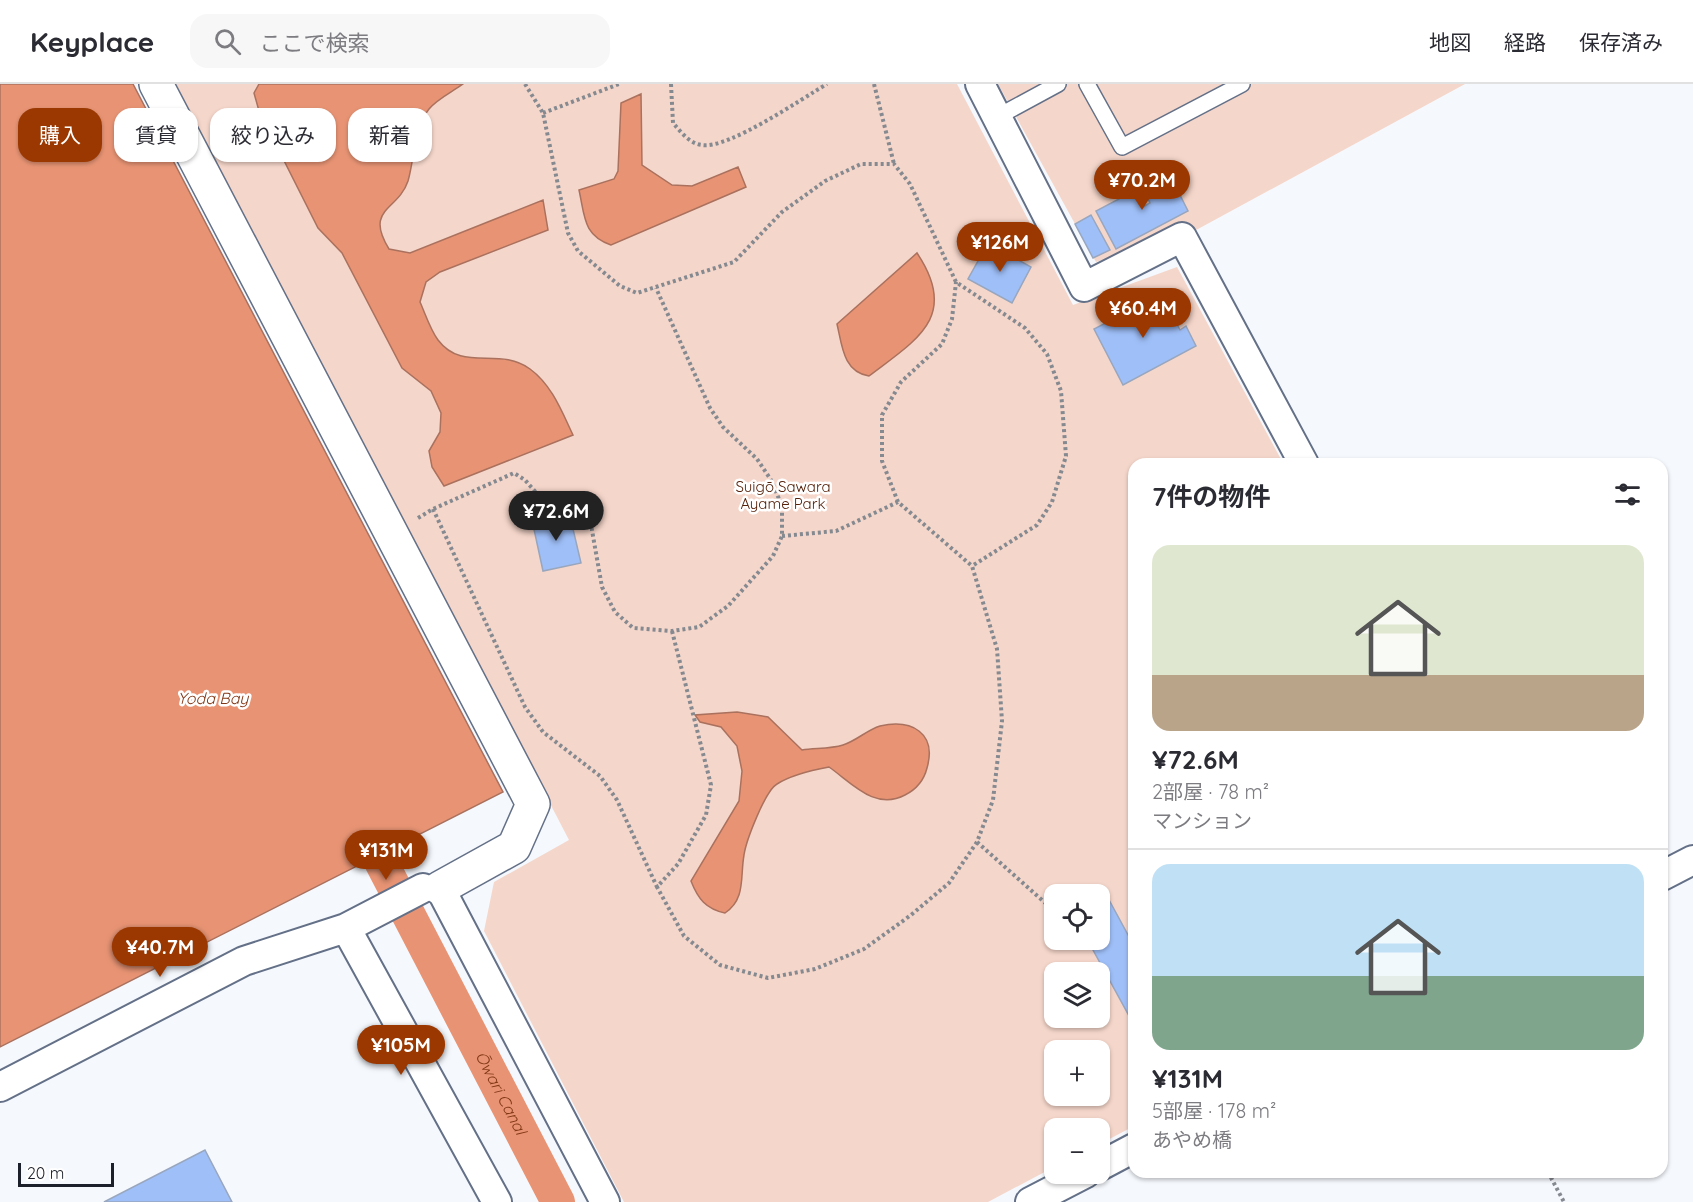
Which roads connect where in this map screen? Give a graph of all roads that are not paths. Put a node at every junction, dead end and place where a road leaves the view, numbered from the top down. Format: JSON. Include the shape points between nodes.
{"nodes":[{"id":1,"x":156,"y":84,"type":"edge"},
{"id":2,"x":980,"y":84,"type":"edge"},
{"id":3,"x":1058,"y":84,"type":"edge"},
{"id":4,"x":1087,"y":84,"type":"edge"},
{"id":5,"x":1242,"y":84,"type":"edge"},
{"id":6,"x":997,"y":117,"type":"junction"},
{"id":7,"x":1301,"y":458,"type":"edge"},
{"id":8,"x":1693,"y":860,"type":"edge"},
{"id":9,"x":1668,"y":873,"type":"edge"},
{"id":10,"x":432,"y":888,"type":"junction"},
{"id":11,"x":358,"y":921,"type":"junction"},
{"id":12,"x":0,"y":1087,"type":"edge"},
{"id":13,"x":1128,"y":1151,"type":"edge"},
{"id":14,"x":1110,"y":1161,"type":"edge"},
{"id":15,"x":1065,"y":1184,"type":"edge"},
{"id":16,"x":497,"y":1202,"type":"edge"},
{"id":17,"x":604,"y":1202,"type":"edge"},
{"id":18,"x":1030,"y":1202,"type":"edge"}],
"edges":[{"from":1,"to":10,"type":"street","via":[[533,804],[514,847]]},
{"from":2,"to":6,"type":"street"},
{"from":3,"to":6,"type":"lane"},
{"from":4,"to":5,"type":"lane","via":[[1122,147]]},
{"from":6,"to":7,"type":"street","via":[[1084,287],[1182,237]]},
{"from":8,"to":9,"type":"street"},
{"from":10,"to":11,"type":"street"},
{"from":10,"to":17,"type":"street"},
{"from":11,"to":12,"type":"street","via":[[244,961]]},
{"from":11,"to":16,"type":"street"},
{"from":13,"to":14,"type":"street"},
{"from":15,"to":18,"type":"street"}]}
